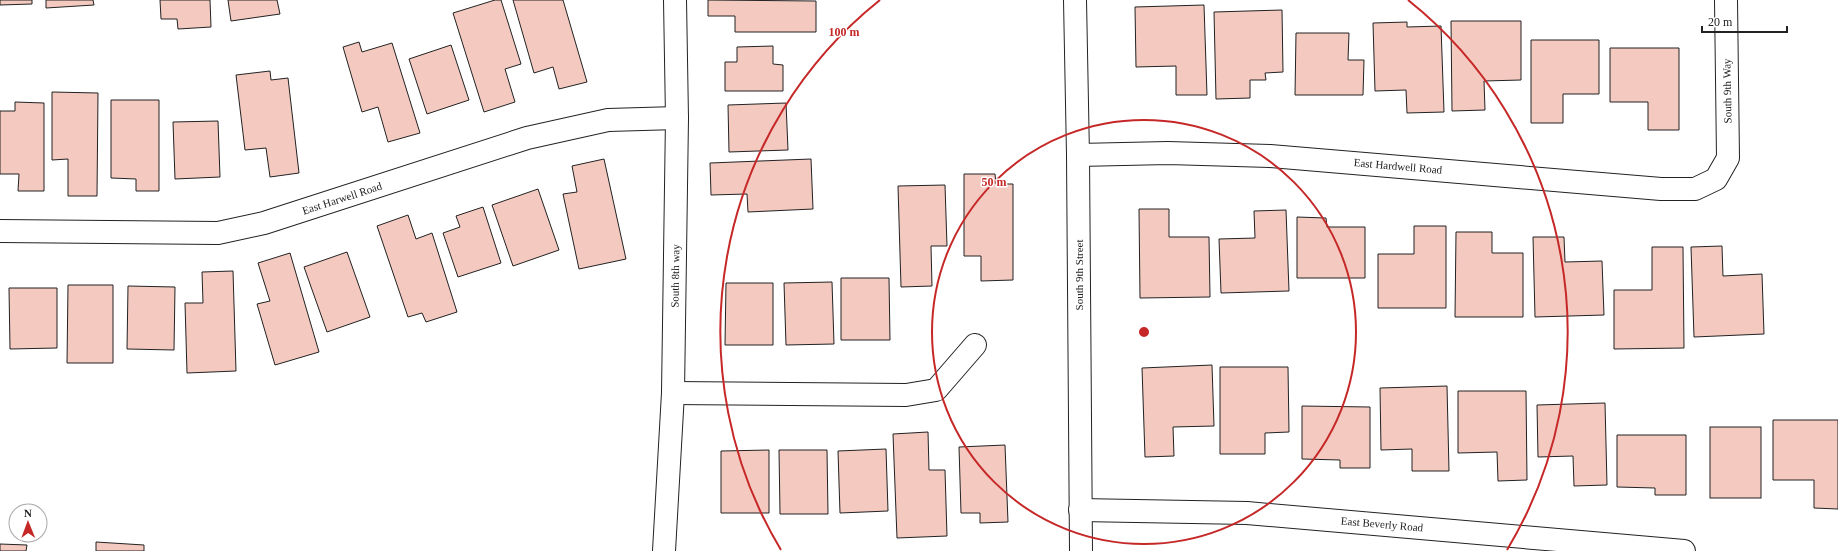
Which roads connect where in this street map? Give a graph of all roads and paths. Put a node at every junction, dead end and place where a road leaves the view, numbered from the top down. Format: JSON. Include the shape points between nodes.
{"nodes":[{"id":1,"x":675,"y":0,"type":"edge"},
{"id":2,"x":1075,"y":0,"type":"edge"},
{"id":3,"x":1726,"y":0,"type":"edge"},
{"id":4,"x":677,"y":118,"type":"junction"},
{"id":5,"x":1078,"y":154,"type":"junction"},
{"id":6,"x":1716,"y":179,"type":"joint"},
{"id":7,"x":0,"y":231,"type":"edge"},
{"id":8,"x":975,"y":345,"type":"dead end"},
{"id":9,"x":673,"y":393,"type":"junction"},
{"id":10,"x":1080,"y":510,"type":"junction"},
{"id":11,"x":664,"y":551,"type":"edge"},
{"id":12,"x":1081,"y":551,"type":"edge"},
{"id":13,"x":1684,"y":551,"type":"edge"}],
"edges":[{"from":1,"to":4,"type":"street","name":"South 8th way"},
{"from":2,"to":5,"type":"street","name":"South 9th Street"},
{"from":3,"to":6,"type":"street","name":"South 9th Way","via":[[1728,158]]},
{"from":4,"to":7,"type":"street","name":"East Harwell Road","via":[[608,120],[528,138],[264,223],[218,233]]},
{"from":4,"to":9,"type":"street","name":"South 8th way"},
{"from":5,"to":6,"type":"street","name":"East Hardwell Road","via":[[1270,156],[1661,189],[1695,189]]},
{"from":5,"to":10,"type":"street","name":"South 9th Street"},
{"from":8,"to":9,"type":"street","via":[[936,390],[906,395]]},
{"from":9,"to":11,"type":"street","name":"South 8th way"},
{"from":10,"to":12,"type":"street","name":"South 9th Street"},
{"from":10,"to":13,"type":"street","name":"East Beverly Road","via":[[1248,513]]}]}
